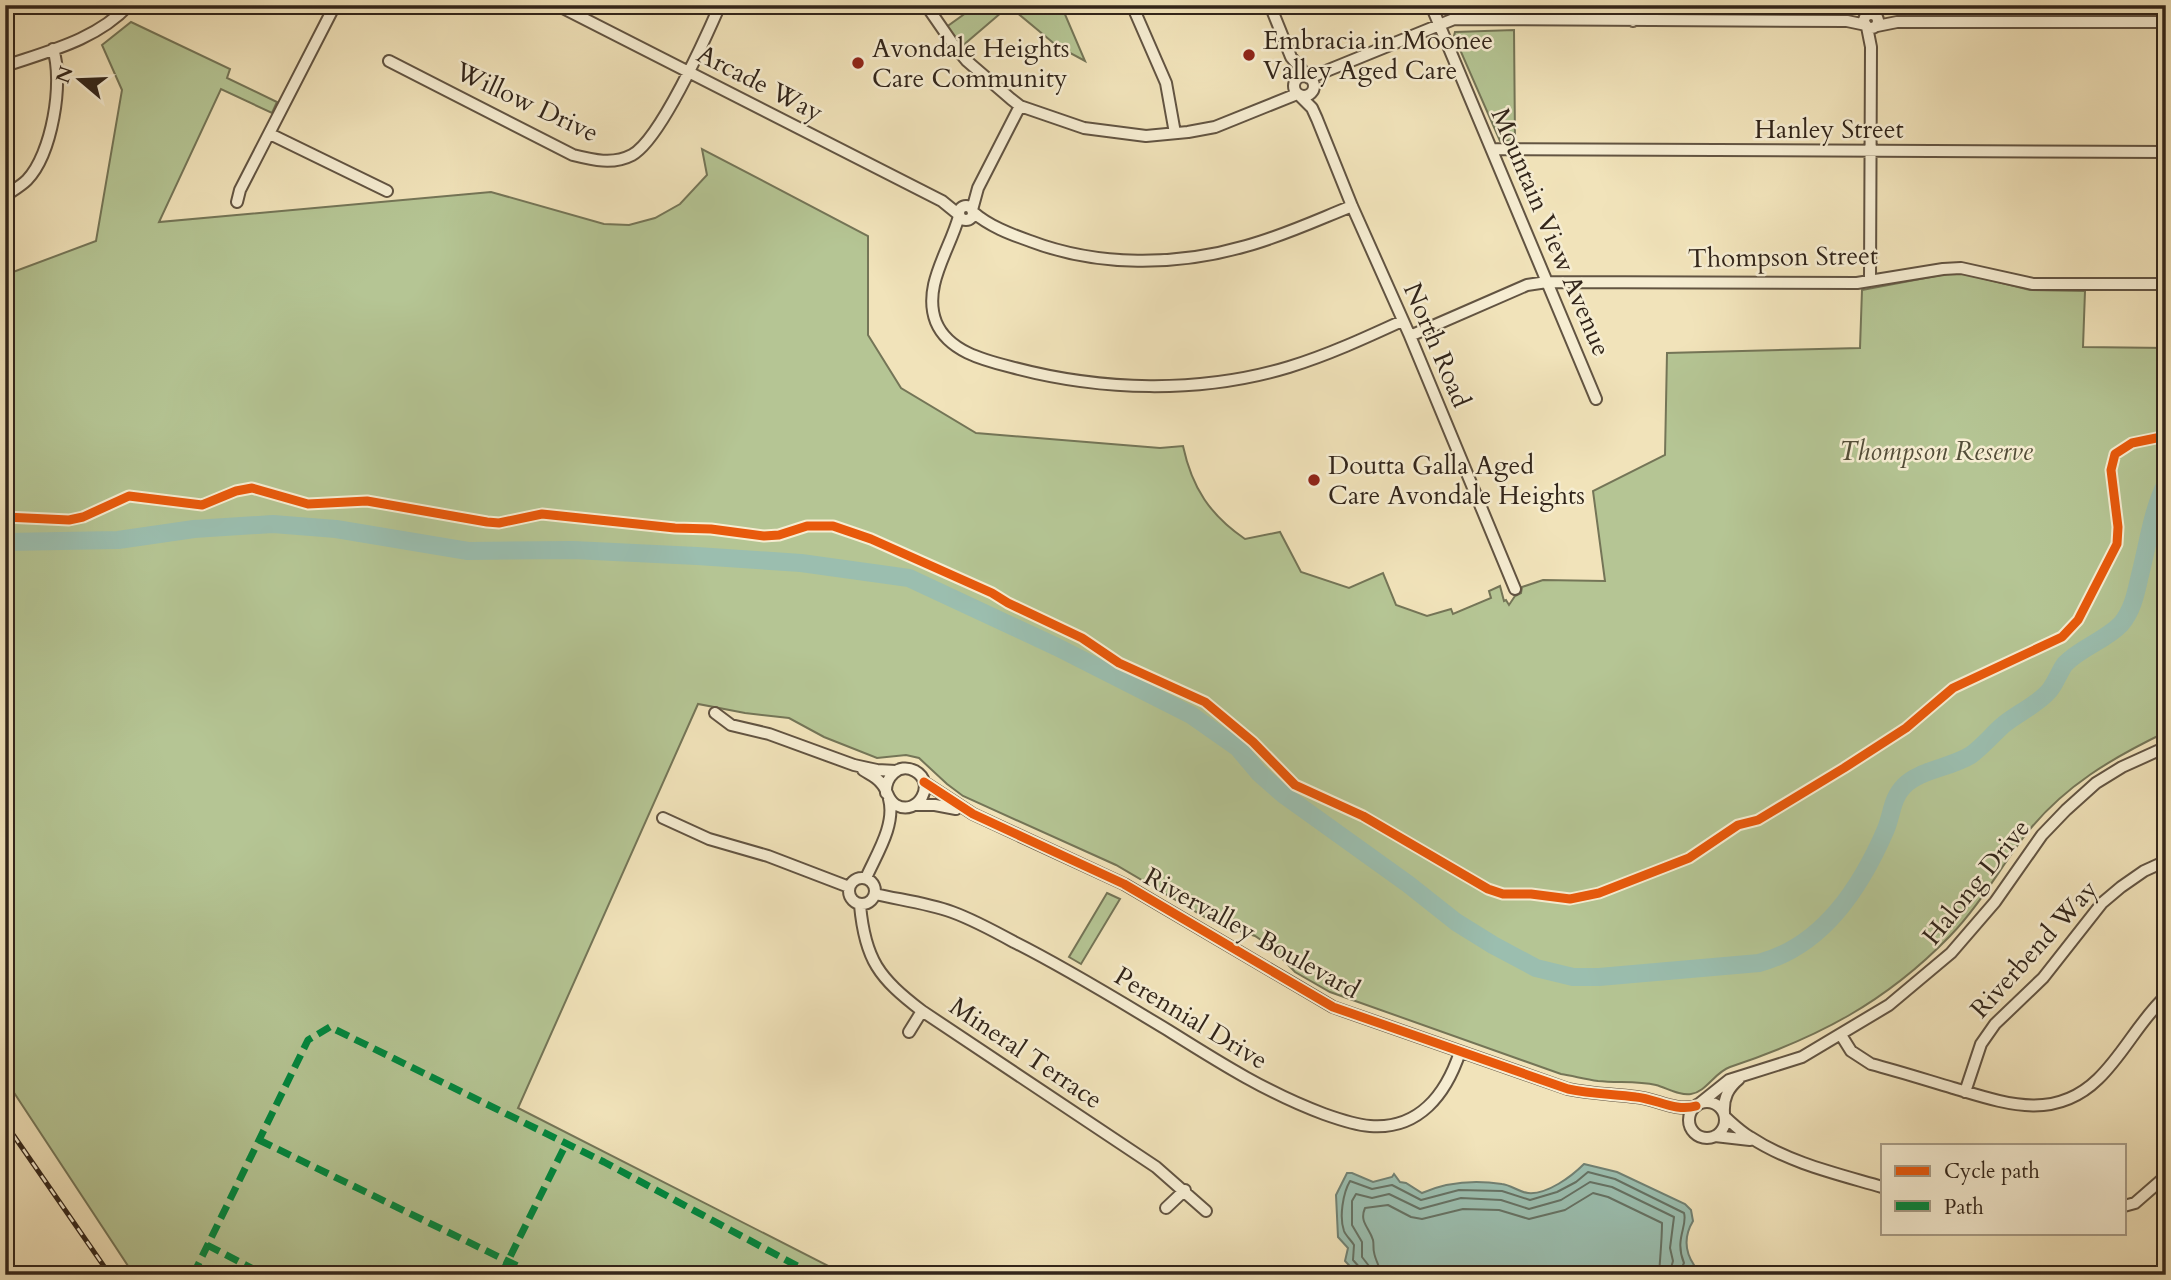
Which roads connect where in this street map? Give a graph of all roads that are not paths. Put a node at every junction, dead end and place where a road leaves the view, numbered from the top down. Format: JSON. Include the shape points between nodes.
{"nodes":[{"id":1,"x":129,"y":5,"type":"edge"},
{"id":2,"x":335,"y":5,"type":"edge"},
{"id":3,"x":557,"y":5,"type":"edge"},
{"id":4,"x":720,"y":5,"type":"edge"},
{"id":5,"x":926,"y":5,"type":"edge"},
{"id":6,"x":1132,"y":5,"type":"edge"},
{"id":7,"x":1270,"y":5,"type":"edge"},
{"id":8,"x":1431,"y":5,"type":"edge"},
{"id":9,"x":1633,"y":5,"type":"edge"},
{"id":10,"x":579,"y":10,"type":"edge"},
{"id":11,"x":1871,"y":18,"type":"edge"},
{"id":12,"x":1633,"y":20,"type":"junction"},
{"id":13,"x":2166,"y":22,"type":"edge"},
{"id":14,"x":1439,"y":24,"type":"junction"},
{"id":15,"x":53,"y":49,"type":"junction"},
{"id":16,"x":389,"y":61,"type":"dead end"},
{"id":17,"x":5,"y":66,"type":"edge"},
{"id":18,"x":688,"y":71,"type":"junction"},
{"id":19,"x":1303,"y":87,"type":"junction"},
{"id":20,"x":1020,"y":106,"type":"junction"},
{"id":21,"x":1175,"y":133,"type":"junction"},
{"id":22,"x":270,"y":134,"type":"junction"},
{"id":23,"x":1492,"y":149,"type":"junction"},
{"id":24,"x":1871,"y":152,"type":"junction"},
{"id":25,"x":2166,"y":152,"type":"edge"},
{"id":26,"x":387,"y":191,"type":"dead end"},
{"id":27,"x":5,"y":196,"type":"edge"},
{"id":28,"x":237,"y":202,"type":"dead end"},
{"id":29,"x":1352,"y":206,"type":"junction"},
{"id":30,"x":966,"y":213,"type":"junction"},
{"id":31,"x":1870,"y":281,"type":"junction"},
{"id":32,"x":1547,"y":282,"type":"junction"},
{"id":33,"x":2166,"y":284,"type":"edge"},
{"id":34,"x":1402,"y":321,"type":"junction"},
{"id":35,"x":1410,"y":336,"type":"junction"},
{"id":36,"x":1596,"y":399,"type":"dead end"},
{"id":37,"x":1515,"y":589,"type":"dead end"},
{"id":38,"x":715,"y":713,"type":"dead end"},
{"id":39,"x":2166,"y":747,"type":"edge"},
{"id":40,"x":854,"y":765,"type":"junction"},
{"id":41,"x":896,"y":771,"type":"junction"},
{"id":42,"x":924,"y":782,"type":"junction"},
{"id":43,"x":888,"y":796,"type":"junction"},
{"id":44,"x":913,"y":806,"type":"junction"},
{"id":45,"x":973,"y":814,"type":"junction"},
{"id":46,"x":663,"y":818,"type":"dead end"},
{"id":47,"x":881,"y":843,"type":"junction"},
{"id":48,"x":2166,"y":861,"type":"edge"},
{"id":49,"x":866,"y":878,"type":"junction"},
{"id":50,"x":849,"y":887,"type":"junction"},
{"id":51,"x":875,"y":894,"type":"junction"},
{"id":52,"x":860,"y":905,"type":"junction"},
{"id":53,"x":2166,"y":996,"type":"edge"},
{"id":54,"x":922,"y":1011,"type":"junction"},
{"id":55,"x":909,"y":1032,"type":"dead end"},
{"id":56,"x":1841,"y":1035,"type":"junction"},
{"id":57,"x":1460,"y":1052,"type":"junction"},
{"id":58,"x":1741,"y":1077,"type":"junction"},
{"id":59,"x":1965,"y":1092,"type":"junction"},
{"id":60,"x":1698,"y":1105,"type":"junction"},
{"id":61,"x":1668,"y":1106,"type":"junction"},
{"id":62,"x":1724,"y":1115,"type":"junction"},
{"id":63,"x":1693,"y":1131,"type":"junction"},
{"id":64,"x":1715,"y":1136,"type":"junction"},
{"id":65,"x":1756,"y":1141,"type":"junction"},
{"id":66,"x":2166,"y":1176,"type":"edge"},
{"id":67,"x":1881,"y":1187,"type":"edge"},
{"id":68,"x":1185,"y":1190,"type":"junction"},
{"id":69,"x":2126,"y":1203,"type":"edge"},
{"id":70,"x":1166,"y":1208,"type":"dead end"},
{"id":71,"x":1206,"y":1211,"type":"dead end"}],
"edges":[{"from":1,"to":15,"type":"street","via":[[102,30]]},
{"from":2,"to":22,"type":"street"},
{"from":3,"to":10,"type":"street","name":"Arcade Way"},
{"from":4,"to":18,"type":"street","name":"Willow Drive"},
{"from":5,"to":20,"type":"street","via":[[967,61]]},
{"from":6,"to":21,"type":"street","via":[[1166,83]]},
{"from":7,"to":19,"type":"street","name":"North Road"},
{"from":8,"to":14,"type":"street","name":"Mountain View Avenue"},
{"from":9,"to":12,"type":"street"},
{"from":10,"to":18,"type":"street","name":"Arcade Way"},
{"from":11,"to":12,"type":"street"},
{"from":11,"to":13,"type":"street","via":[[1897,22]]},
{"from":11,"to":24,"type":"street"},
{"from":12,"to":14,"type":"street","via":[[1454,19]]},
{"from":14,"to":19,"type":"street"},
{"from":14,"to":23,"type":"street","name":"Mountain View Avenue"},
{"from":15,"to":17,"type":"street"},
{"from":15,"to":27,"type":"street","via":[[58,63],[57,90],[46,146],[28,179]]},
{"from":16,"to":18,"type":"street","name":"Willow Drive","via":[[573,155],[604,161],[633,155],[649,141]]},
{"from":18,"to":30,"type":"street","name":"Arcade Way"},
{"from":19,"to":21,"type":"street","via":[[1215,127]]},
{"from":19,"to":29,"type":"street","name":"North Road"},
{"from":20,"to":21,"type":"street","via":[[1109,133]]},
{"from":20,"to":30,"type":"street"},
{"from":22,"to":26,"type":"street"},
{"from":22,"to":28,"type":"street"},
{"from":23,"to":24,"type":"street","name":"Hanley Street"},
{"from":23,"to":32,"type":"street","name":"Mountain View Avenue"},
{"from":24,"to":25,"type":"street","name":"Hanley Street"},
{"from":24,"to":31,"type":"street"},
{"from":29,"to":30,"type":"street","name":"Arcade Way","via":[[1245,246],[1124,261],[1069,254]]},
{"from":29,"to":34,"type":"street","name":"North Road"},
{"from":30,"to":34,"type":"street","via":[[936,275],[932,297],[936,321],[952,344],[1001,365],[1091,384],[1166,385],[1238,378],[1331,353]]},
{"from":31,"to":32,"type":"street","name":"Thompson Street"},
{"from":31,"to":33,"type":"street","name":"Thompson Street","via":[[1961,268],[2033,284]]},
{"from":32,"to":35,"type":"street","name":"Thompson Street","via":[[1527,285]]},
{"from":32,"to":36,"type":"street","name":"Mountain View Avenue"},
{"from":34,"to":35,"type":"street","name":"North Road"},
{"from":35,"to":37,"type":"street","name":"North Road"},
{"from":38,"to":40,"type":"street","via":[[731,725]]},
{"from":39,"to":56,"type":"street","name":"Halong Drive","via":[[2096,783],[2042,835],[1995,902],[1951,953],[1889,1005]]},
{"from":40,"to":41,"type":"street"},
{"from":40,"to":43,"type":"street","via":[[880,781]]},
{"from":41,"to":42,"type":"street","via":[[910,769]]},
{"from":41,"to":43,"type":"street","via":[[887,781]]},
{"from":42,"to":44,"type":"street","via":[[924,795]]},
{"from":42,"to":45,"type":"street","name":"Rivervalley Boulevard"},
{"from":43,"to":44,"type":"street","via":[[898,807]]},
{"from":43,"to":47,"type":"street","via":[[891,814]]},
{"from":44,"to":45,"type":"street","name":"Rivervalley Boulevard","via":[[935,805]]},
{"from":44,"to":47,"type":"street","via":[[901,813]]},
{"from":45,"to":57,"type":"street","name":"Rivervalley Boulevard","via":[[1124,884],[1333,1007]]},
{"from":46,"to":50,"type":"street","via":[[709,839]]},
{"from":47,"to":49,"type":"street"},
{"from":48,"to":59,"type":"street","name":"Riverbend Way","via":[[2132,879],[2102,903],[2043,978],[1995,1024],[1981,1044]]},
{"from":49,"to":50,"type":"street","via":[[856,879]]},
{"from":49,"to":51,"type":"street","via":[[874,885]]},
{"from":50,"to":52,"type":"street","via":[[852,900]]},
{"from":51,"to":52,"type":"street"},
{"from":51,"to":57,"type":"street","name":"Perennial Drive","via":[[970,919],[1065,968],[1259,1085],[1348,1122],[1381,1126],[1419,1114],[1446,1086]]},
{"from":52,"to":54,"type":"street","name":"Mineral Terrace","via":[[868,951],[881,975]]},
{"from":53,"to":59,"type":"street","via":[[2107,1070],[2075,1095],[2031,1107]]},
{"from":54,"to":55,"type":"street"},
{"from":54,"to":68,"type":"street","name":"Mineral Terrace"},
{"from":56,"to":58,"type":"street","name":"Halong Drive","via":[[1802,1056]]},
{"from":56,"to":59,"type":"street","via":[[1860,1059]]},
{"from":57,"to":61,"type":"street","name":"Rivervalley Boulevard","via":[[1568,1089],[1636,1097]]},
{"from":58,"to":60,"type":"street","name":"Halong Drive","via":[[1729,1080]]},
{"from":58,"to":62,"type":"street","via":[[1724,1099]]},
{"from":60,"to":61,"type":"street","name":"Rivervalley Boulevard"},
{"from":60,"to":62,"type":"street","via":[[1713,1103]]},
{"from":60,"to":63,"type":"street","via":[[1690,1121]]},
{"from":61,"to":63,"type":"street","name":"Rivervalley Boulevard"},
{"from":62,"to":64,"type":"street","via":[[1723,1128]]},
{"from":62,"to":65,"type":"street"},
{"from":63,"to":64,"type":"street","via":[[1703,1138]]},
{"from":64,"to":65,"type":"street"},
{"from":65,"to":67,"type":"street","via":[[1818,1168]]},
{"from":66,"to":69,"type":"street"},
{"from":68,"to":70,"type":"street"},
{"from":68,"to":71,"type":"street","name":"Mineral Terrace"}]}
